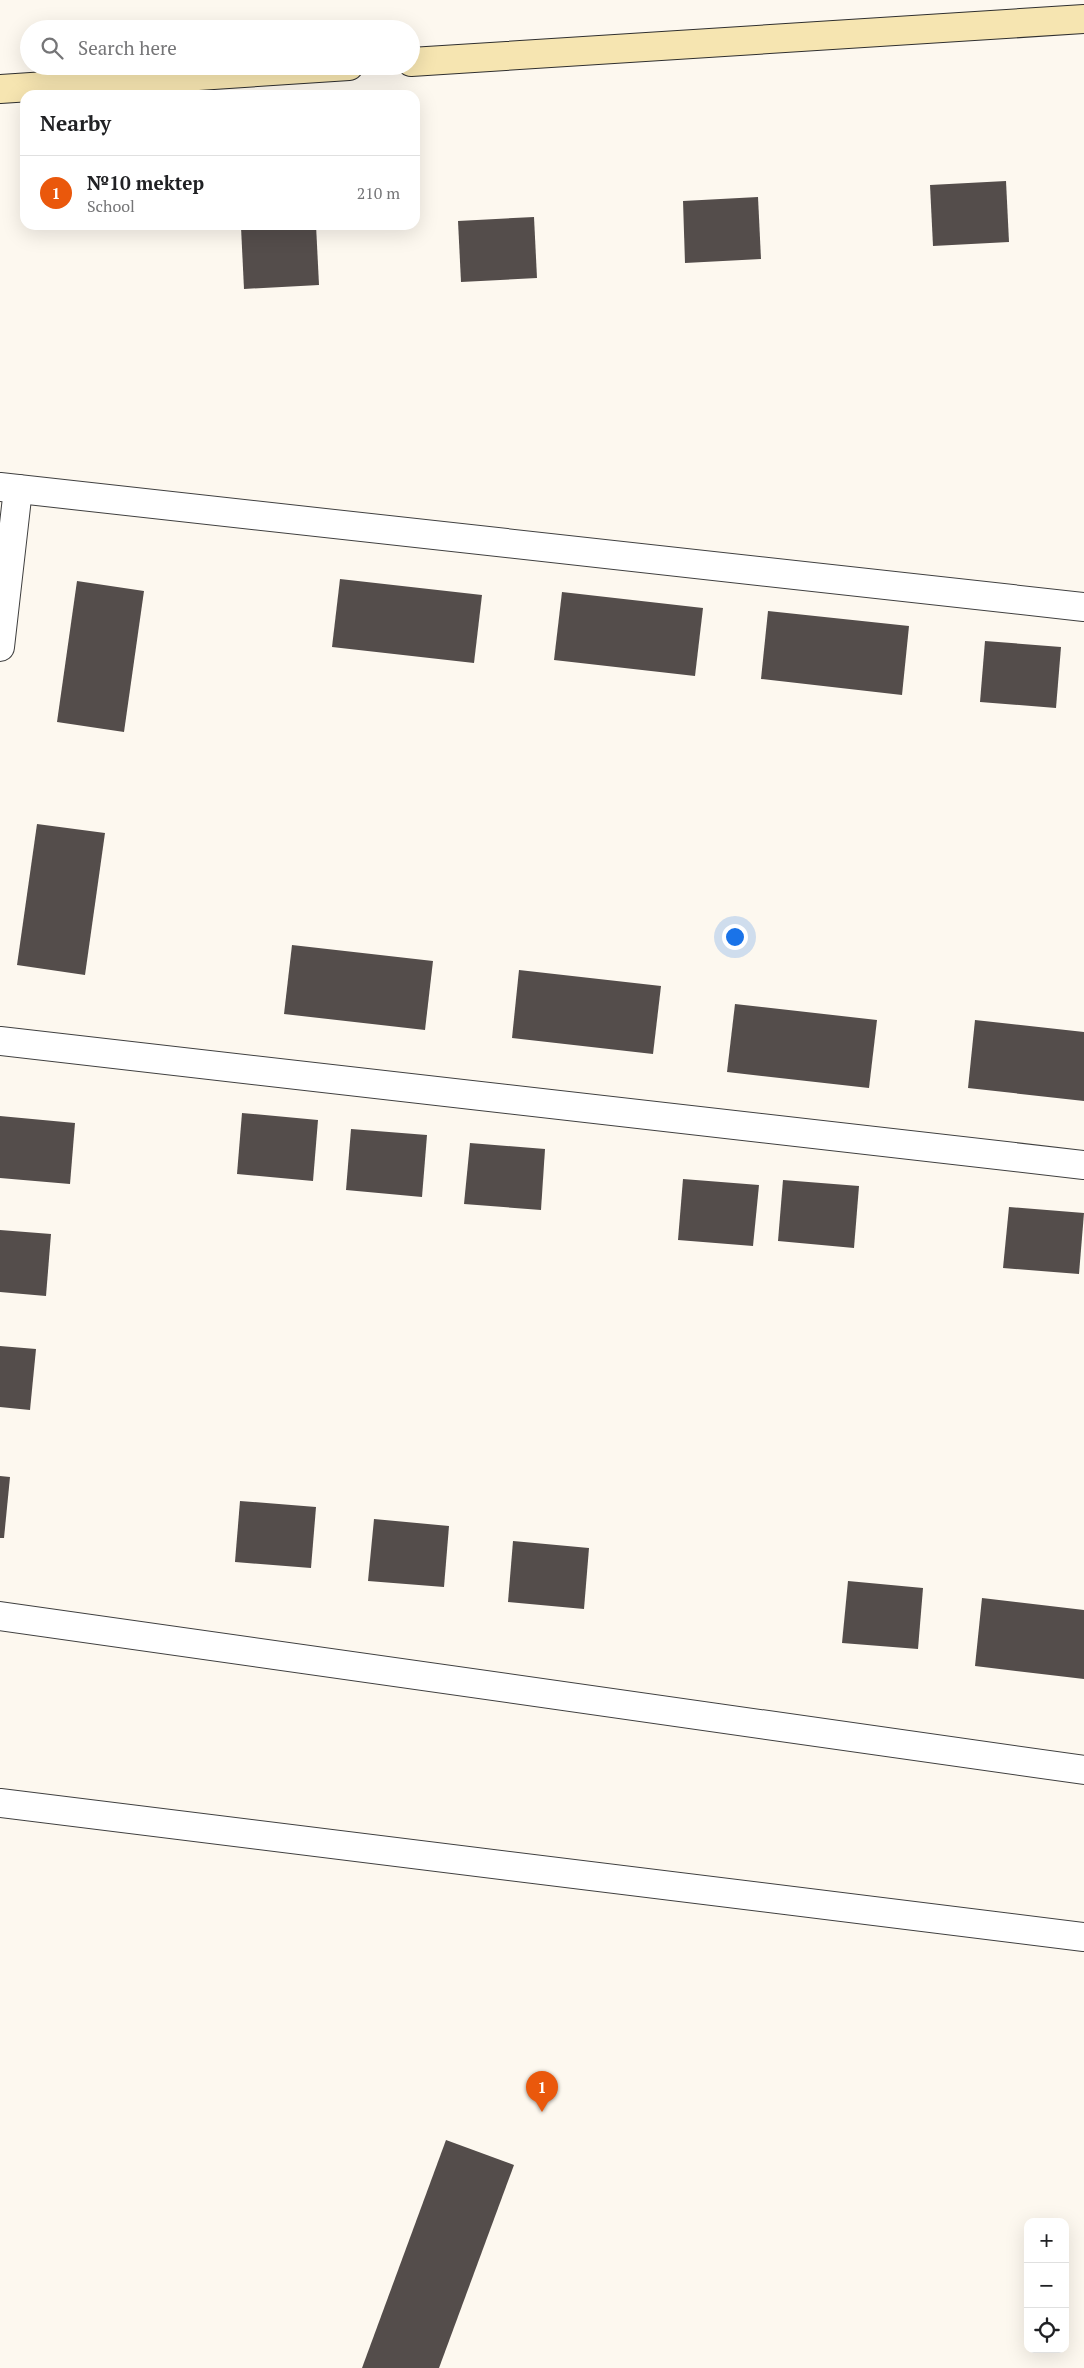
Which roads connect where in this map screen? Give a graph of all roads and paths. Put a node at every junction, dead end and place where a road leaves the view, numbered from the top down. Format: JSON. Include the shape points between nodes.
{"nodes":[{"id":1,"x":1084,"y":19,"type":"edge"},
{"id":2,"x":420,"y":61,"type":"edge"},
{"id":3,"x":213,"y":75,"type":"edge"},
{"id":4,"x":0,"y":89,"type":"edge"},
{"id":5,"x":9,"y":488,"type":"edge"},
{"id":6,"x":1084,"y":607,"type":"edge"},
{"id":7,"x":0,"y":647,"type":"edge"},
{"id":8,"x":0,"y":1041,"type":"edge"},
{"id":9,"x":1084,"y":1165,"type":"edge"},
{"id":10,"x":0,"y":1616,"type":"edge"},
{"id":11,"x":1084,"y":1770,"type":"edge"},
{"id":12,"x":0,"y":1803,"type":"edge"},
{"id":13,"x":1084,"y":1937,"type":"edge"}],
"edges":[{"from":1,"to":2,"type":"main road"},
{"from":3,"to":4,"type":"main road"},
{"from":5,"to":6,"type":"street"},
{"from":5,"to":7,"type":"street"},
{"from":8,"to":9,"type":"street"},
{"from":10,"to":11,"type":"street"},
{"from":12,"to":13,"type":"street"}]}
